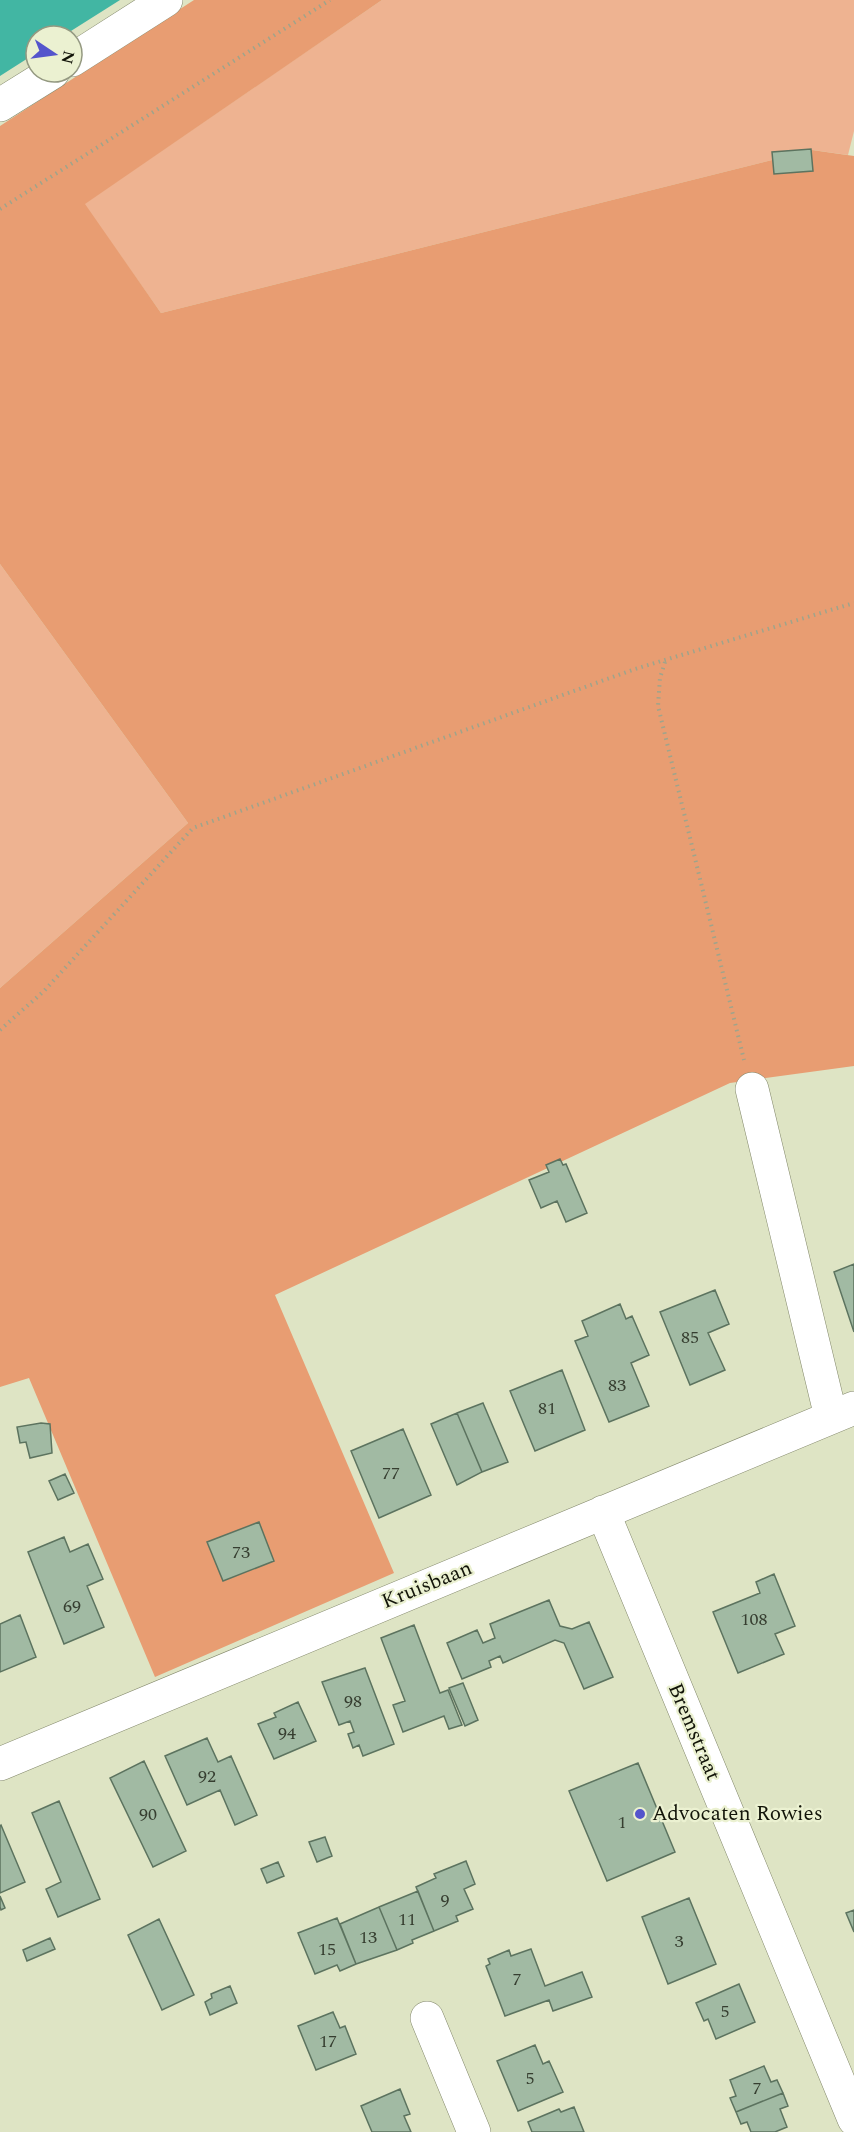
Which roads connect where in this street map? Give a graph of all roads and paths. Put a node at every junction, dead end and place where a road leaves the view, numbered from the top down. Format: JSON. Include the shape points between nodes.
{"nodes":[{"id":1,"x":166,"y":0,"type":"edge"},
{"id":2,"x":330,"y":0,"type":"edge"},
{"id":3,"x":84,"y":52,"type":"edge"},
{"id":4,"x":34,"y":84,"type":"edge"},
{"id":5,"x":0,"y":105,"type":"edge"},
{"id":6,"x":0,"y":209,"type":"edge"},
{"id":7,"x":854,"y":603,"type":"edge"},
{"id":8,"x":665,"y":662,"type":"junction"},
{"id":9,"x":0,"y":1030,"type":"edge"},
{"id":10,"x":752,"y":1089,"type":"joint"},
{"id":11,"x":842,"y":1413,"type":"edge"},
{"id":12,"x":603,"y":1512,"type":"junction"},
{"id":13,"x":0,"y":1764,"type":"edge"},
{"id":14,"x":427,"y":2018,"type":"dead end"},
{"id":15,"x":854,"y":2119,"type":"edge"},
{"id":16,"x":474,"y":2132,"type":"edge"}],
"edges":[{"from":1,"to":3,"type":"street"},
{"from":2,"to":6,"type":"path"},
{"from":4,"to":5,"type":"street"},
{"from":7,"to":8,"type":"path"},
{"from":8,"to":9,"type":"path","via":[[635,669],[192,828],[44,991]]},
{"from":8,"to":10,"type":"path","via":[[658,706]]},
{"from":10,"to":11,"type":"street"},
{"from":11,"to":12,"type":"street","name":"Kruisbaan"},
{"from":12,"to":13,"type":"street","name":"Kruisbaan"},
{"from":12,"to":15,"type":"street","name":"Bremstraat"},
{"from":14,"to":16,"type":"street"}]}
